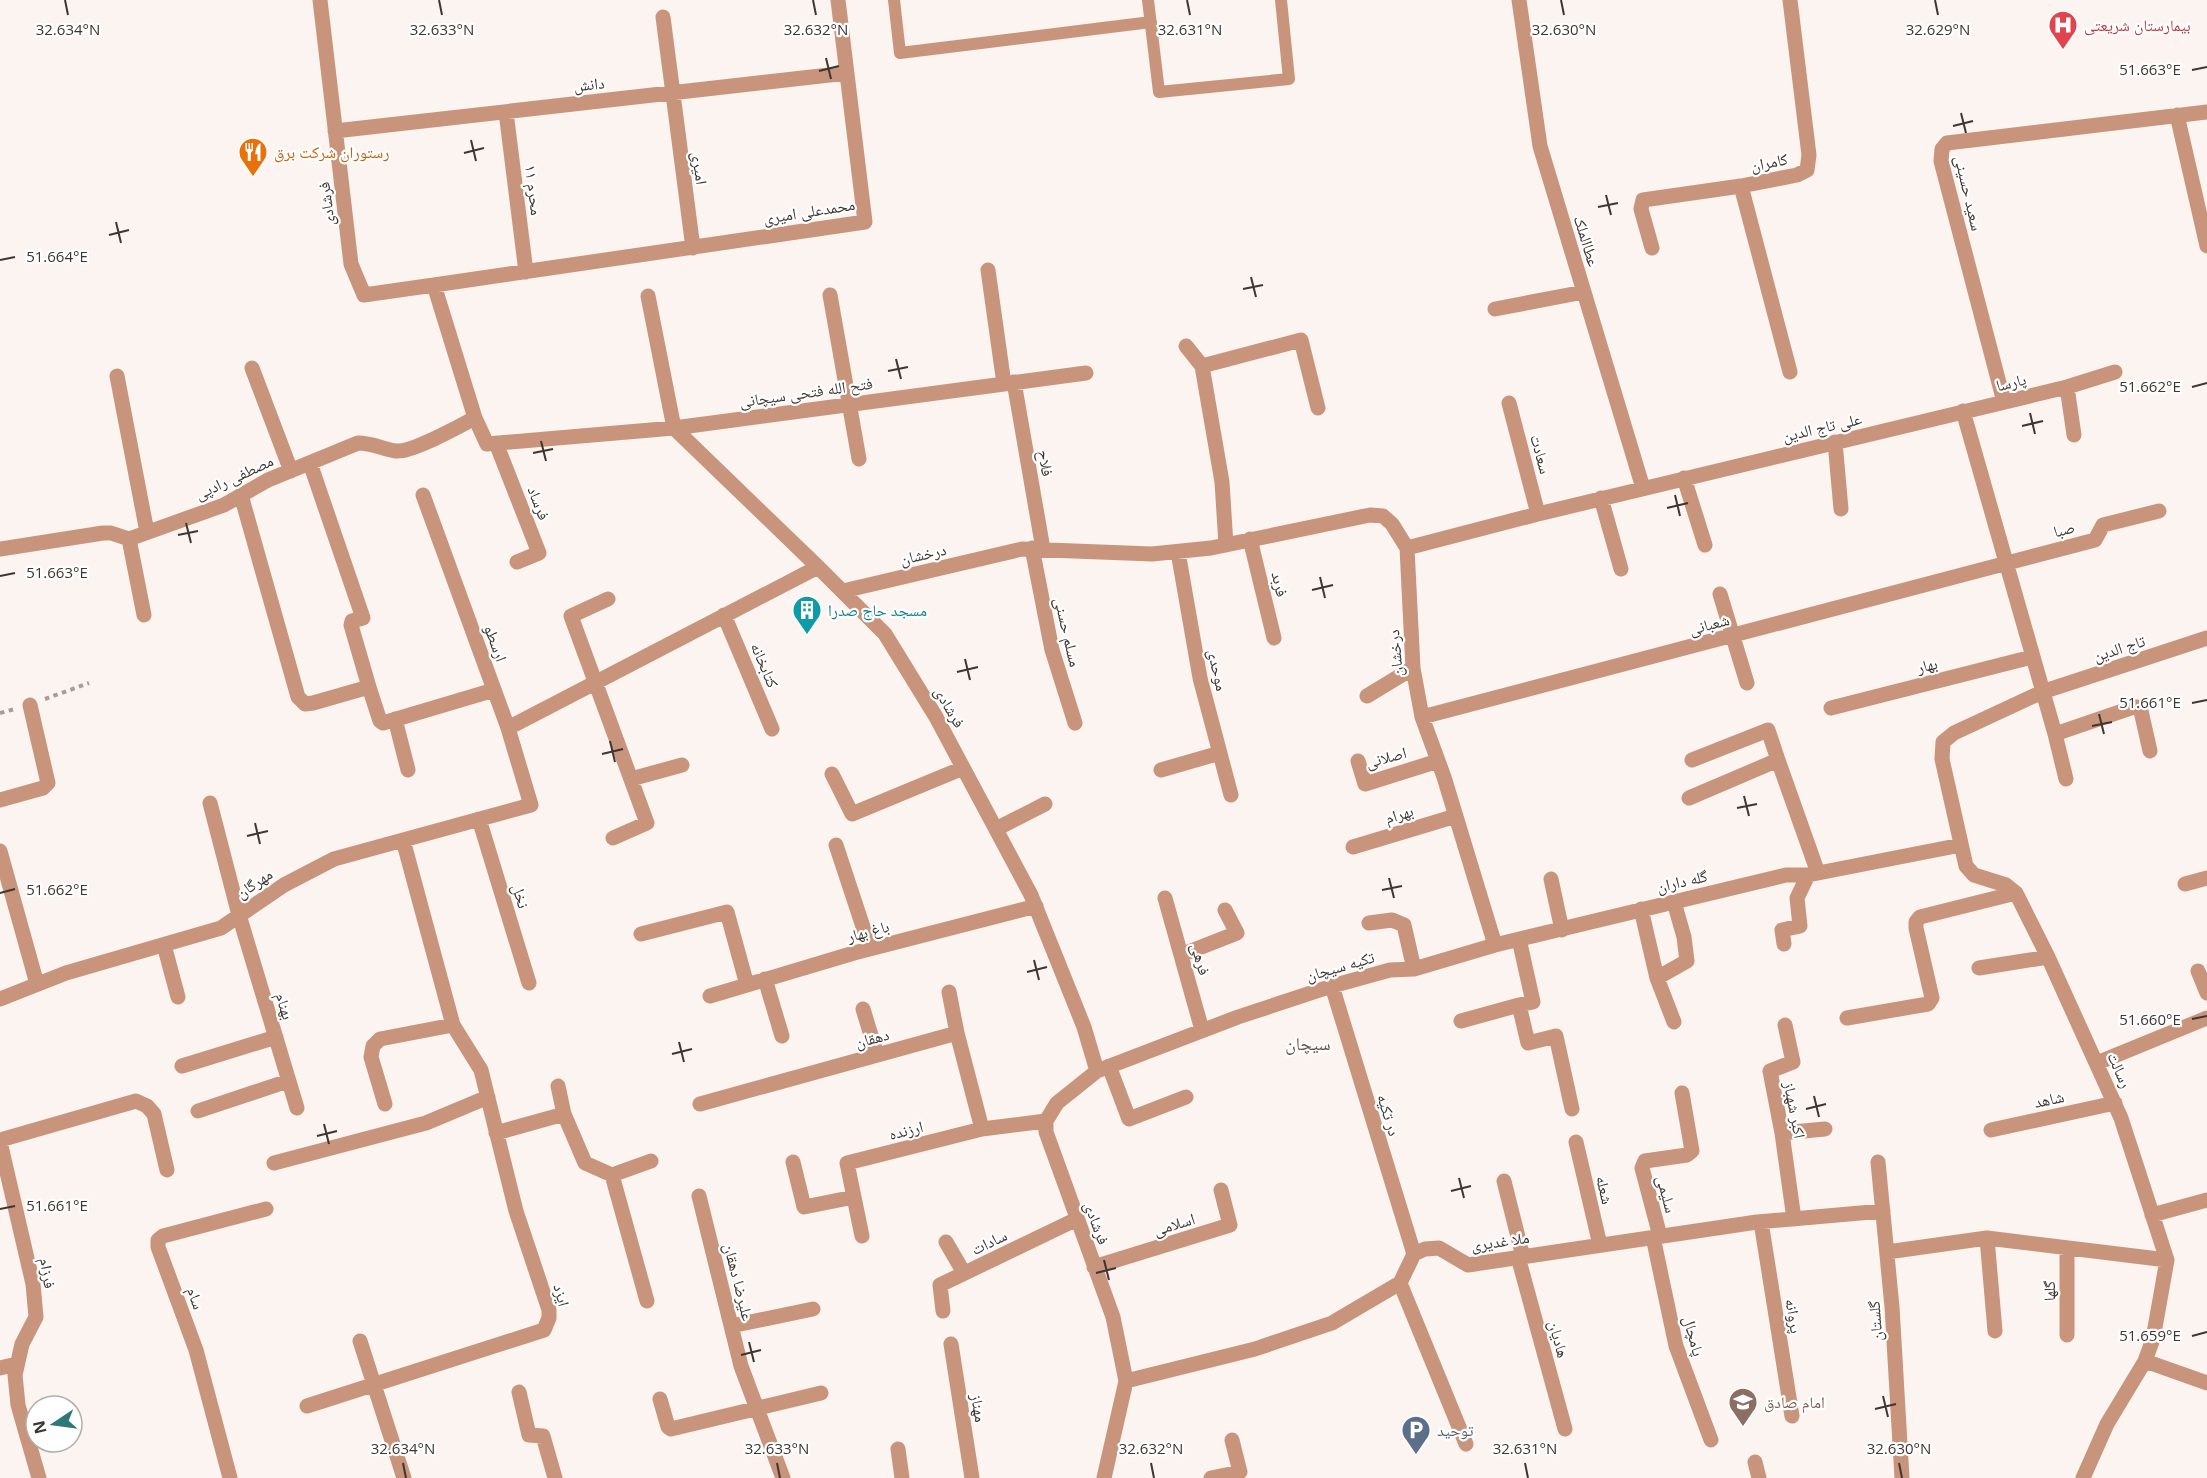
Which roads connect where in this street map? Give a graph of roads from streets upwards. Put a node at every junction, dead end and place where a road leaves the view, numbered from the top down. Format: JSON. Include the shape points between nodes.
{"nodes":[{"id":1,"x":320,"y":0,"type":"edge"},
{"id":2,"x":838,"y":0,"type":"edge"},
{"id":3,"x":1519,"y":0,"type":"edge"},
{"id":4,"x":1790,"y":0,"type":"edge"},
{"id":5,"x":663,"y":17,"type":"dead end"},
{"id":6,"x":847,"y":73,"type":"junction"},
{"id":7,"x":672,"y":93,"type":"junction"},
{"id":8,"x":506,"y":112,"type":"junction"},
{"id":9,"x":2207,"y":112,"type":"edge"},
{"id":10,"x":2177,"y":115,"type":"junction"},
{"id":11,"x":335,"y":131,"type":"junction"},
{"id":12,"x":1740,"y":186,"type":"junction"},
{"id":13,"x":2207,"y":246,"type":"edge"},
{"id":14,"x":693,"y":248,"type":"junction"},
{"id":15,"x":1652,"y":248,"type":"dead end"},
{"id":16,"x":646,"y":255,"type":"joint"},
{"id":17,"x":988,"y":270,"type":"dead end"},
{"id":18,"x":526,"y":272,"type":"junction"},
{"id":19,"x":434,"y":285,"type":"junction"},
{"id":20,"x":1584,"y":292,"type":"junction"},
{"id":21,"x":830,"y":295,"type":"dead end"},
{"id":22,"x":648,"y":296,"type":"dead end"},
{"id":23,"x":1495,"y":309,"type":"dead end"},
{"id":24,"x":1186,"y":346,"type":"dead end"},
{"id":25,"x":1202,"y":366,"type":"junction"},
{"id":26,"x":252,"y":368,"type":"dead end"},
{"id":27,"x":1790,"y":372,"type":"dead end"},
{"id":28,"x":2115,"y":372,"type":"dead end"},
{"id":29,"x":1086,"y":373,"type":"dead end"},
{"id":30,"x":117,"y":376,"type":"dead end"},
{"id":31,"x":1009,"y":383,"type":"junction"},
{"id":32,"x":2067,"y":387,"type":"junction"},
{"id":33,"x":2004,"y":402,"type":"junction"},
{"id":34,"x":1509,"y":403,"type":"dead end"},
{"id":35,"x":848,"y":405,"type":"junction"},
{"id":36,"x":1318,"y":408,"type":"dead end"},
{"id":37,"x":1963,"y":411,"type":"junction"},
{"id":38,"x":475,"y":418,"type":"junction"},
{"id":39,"x":674,"y":428,"type":"junction"},
{"id":40,"x":2074,"y":435,"type":"dead end"},
{"id":41,"x":1834,"y":442,"type":"junction"},
{"id":42,"x":496,"y":443,"type":"junction"},
{"id":43,"x":859,"y":459,"type":"dead end"},
{"id":44,"x":310,"y":463,"type":"junction"},
{"id":45,"x":291,"y":471,"type":"junction"},
{"id":46,"x":1684,"y":478,"type":"junction"},
{"id":47,"x":1643,"y":488,"type":"junction"},
{"id":48,"x":241,"y":495,"type":"junction"},
{"id":49,"x":423,"y":495,"type":"dead end"},
{"id":50,"x":1601,"y":498,"type":"junction"},
{"id":51,"x":1841,"y":509,"type":"dead end"},
{"id":52,"x":2159,"y":511,"type":"dead end"},
{"id":53,"x":1538,"y":514,"type":"junction"},
{"id":54,"x":147,"y":532,"type":"junction"},
{"id":55,"x":129,"y":539,"type":"junction"},
{"id":56,"x":1250,"y":539,"type":"junction"},
{"id":57,"x":1226,"y":545,"type":"junction"},
{"id":58,"x":1705,"y":545,"type":"dead end"},
{"id":59,"x":1407,"y":548,"type":"junction"},
{"id":60,"x":0,"y":549,"type":"edge"},
{"id":61,"x":1037,"y":549,"type":"junction"},
{"id":62,"x":1178,"y":552,"type":"junction"},
{"id":63,"x":517,"y":562,"type":"dead end"},
{"id":64,"x":2006,"y":564,"type":"junction"},
{"id":65,"x":818,"y":567,"type":"junction"},
{"id":66,"x":1621,"y":569,"type":"dead end"},
{"id":67,"x":843,"y":591,"type":"junction"},
{"id":68,"x":1720,"y":594,"type":"dead end"},
{"id":69,"x":608,"y":599,"type":"dead end"},
{"id":70,"x":144,"y":615,"type":"dead end"},
{"id":71,"x":724,"y":615,"type":"junction"},
{"id":72,"x":1732,"y":636,"type":"junction"},
{"id":73,"x":1274,"y":638,"type":"dead end"},
{"id":74,"x":2207,"y":638,"type":"edge"},
{"id":75,"x":2032,"y":657,"type":"junction"},
{"id":76,"x":1413,"y":668,"type":"junction"},
{"id":77,"x":596,"y":682,"type":"junction"},
{"id":78,"x":1747,"y":683,"type":"dead end"},
{"id":79,"x":369,"y":687,"type":"junction"},
{"id":80,"x":494,"y":690,"type":"junction"},
{"id":81,"x":2042,"y":692,"type":"junction"},
{"id":82,"x":1367,"y":696,"type":"dead end"},
{"id":83,"x":30,"y":705,"type":"dead end"},
{"id":84,"x":1831,"y":708,"type":"dead end"},
{"id":85,"x":1422,"y":717,"type":"junction"},
{"id":86,"x":395,"y":719,"type":"junction"},
{"id":87,"x":1075,"y":723,"type":"dead end"},
{"id":88,"x":508,"y":728,"type":"junction"},
{"id":89,"x":772,"y":729,"type":"dead end"},
{"id":90,"x":2055,"y":734,"type":"junction"},
{"id":91,"x":2150,"y":751,"type":"dead end"},
{"id":92,"x":1220,"y":753,"type":"junction"},
{"id":93,"x":1438,"y":760,"type":"junction"},
{"id":94,"x":1692,"y":760,"type":"dead end"},
{"id":95,"x":1778,"y":760,"type":"junction"},
{"id":96,"x":1358,"y":761,"type":"dead end"},
{"id":97,"x":682,"y":765,"type":"dead end"},
{"id":98,"x":963,"y":768,"type":"junction"},
{"id":99,"x":408,"y":770,"type":"dead end"},
{"id":100,"x":1161,"y":770,"type":"dead end"},
{"id":101,"x":832,"y":774,"type":"dead end"},
{"id":102,"x":631,"y":779,"type":"junction"},
{"id":103,"x":2066,"y":779,"type":"dead end"},
{"id":104,"x":1231,"y":795,"type":"dead end"},
{"id":105,"x":1689,"y":798,"type":"dead end"},
{"id":106,"x":0,"y":800,"type":"edge"},
{"id":107,"x":210,"y":802,"type":"dead end"},
{"id":108,"x":1045,"y":804,"type":"dead end"},
{"id":109,"x":531,"y":805,"type":"joint"},
{"id":110,"x":1456,"y":816,"type":"junction"},
{"id":111,"x":478,"y":819,"type":"junction"},
{"id":112,"x":996,"y":829,"type":"junction"},
{"id":113,"x":613,"y":838,"type":"dead end"},
{"id":114,"x":403,"y":840,"type":"junction"},
{"id":115,"x":836,"y":845,"type":"dead end"},
{"id":116,"x":1961,"y":845,"type":"junction"},
{"id":117,"x":1353,"y":846,"type":"dead end"},
{"id":118,"x":0,"y":851,"type":"edge"},
{"id":119,"x":1813,"y":874,"type":"junction"},
{"id":120,"x":2207,"y":878,"type":"edge"},
{"id":121,"x":1551,"y":879,"type":"dead end"},
{"id":122,"x":2185,"y":884,"type":"dead end"},
{"id":123,"x":2016,"y":893,"type":"junction"},
{"id":124,"x":1166,"y":898,"type":"dead end"},
{"id":125,"x":1674,"y":902,"type":"junction"},
{"id":126,"x":1036,"y":906,"type":"junction"},
{"id":127,"x":1641,"y":909,"type":"junction"},
{"id":128,"x":1225,"y":910,"type":"dead end"},
{"id":129,"x":239,"y":915,"type":"junction"},
{"id":130,"x":1369,"y":922,"type":"dead end"},
{"id":131,"x":1562,"y":930,"type":"junction"},
{"id":132,"x":641,"y":934,"type":"dead end"},
{"id":133,"x":1519,"y":939,"type":"junction"},
{"id":134,"x":1784,"y":944,"type":"dead end"},
{"id":135,"x":164,"y":945,"type":"junction"},
{"id":136,"x":1495,"y":945,"type":"junction"},
{"id":137,"x":870,"y":948,"type":"junction"},
{"id":138,"x":1181,"y":955,"type":"junction"},
{"id":139,"x":2048,"y":957,"type":"junction"},
{"id":140,"x":1979,"y":968,"type":"dead end"},
{"id":141,"x":1414,"y":969,"type":"junction"},
{"id":142,"x":2198,"y":971,"type":"dead end"},
{"id":143,"x":1657,"y":978,"type":"junction"},
{"id":144,"x":765,"y":979,"type":"junction"},
{"id":145,"x":529,"y":983,"type":"dead end"},
{"id":146,"x":37,"y":984,"type":"junction"},
{"id":147,"x":747,"y":985,"type":"junction"},
{"id":148,"x":1332,"y":986,"type":"junction"},
{"id":149,"x":949,"y":992,"type":"dead end"},
{"id":150,"x":2207,"y":993,"type":"edge"},
{"id":151,"x":710,"y":996,"type":"dead end"},
{"id":152,"x":178,"y":997,"type":"dead end"},
{"id":153,"x":0,"y":999,"type":"edge"},
{"id":154,"x":1519,"y":1005,"type":"junction"},
{"id":155,"x":863,"y":1009,"type":"dead end"},
{"id":156,"x":1847,"y":1018,"type":"dead end"},
{"id":157,"x":2207,"y":1018,"type":"edge"},
{"id":158,"x":1461,"y":1021,"type":"dead end"},
{"id":159,"x":1674,"y":1022,"type":"dead end"},
{"id":160,"x":453,"y":1025,"type":"junction"},
{"id":161,"x":1785,"y":1025,"type":"dead end"},
{"id":162,"x":1203,"y":1030,"type":"junction"},
{"id":163,"x":957,"y":1033,"type":"junction"},
{"id":164,"x":782,"y":1036,"type":"dead end"},
{"id":165,"x":276,"y":1037,"type":"junction"},
{"id":166,"x":877,"y":1055,"type":"junction"},
{"id":167,"x":2097,"y":1063,"type":"junction"},
{"id":168,"x":182,"y":1066,"type":"dead end"},
{"id":169,"x":1103,"y":1069,"type":"junction"},
{"id":170,"x":288,"y":1081,"type":"junction"},
{"id":171,"x":558,"y":1086,"type":"dead end"},
{"id":172,"x":1682,"y":1093,"type":"dead end"},
{"id":173,"x":488,"y":1097,"type":"junction"},
{"id":174,"x":1186,"y":1097,"type":"dead end"},
{"id":175,"x":2115,"y":1103,"type":"junction"},
{"id":176,"x":385,"y":1104,"type":"dead end"},
{"id":177,"x":700,"y":1104,"type":"dead end"},
{"id":178,"x":297,"y":1108,"type":"dead end"},
{"id":179,"x":1572,"y":1109,"type":"dead end"},
{"id":180,"x":198,"y":1111,"type":"dead end"},
{"id":181,"x":564,"y":1114,"type":"junction"},
{"id":182,"x":1046,"y":1121,"type":"junction"},
{"id":183,"x":982,"y":1129,"type":"junction"},
{"id":184,"x":1825,"y":1129,"type":"dead end"},
{"id":185,"x":1991,"y":1130,"type":"dead end"},
{"id":186,"x":496,"y":1133,"type":"junction"},
{"id":187,"x":1782,"y":1133,"type":"junction"},
{"id":188,"x":0,"y":1141,"type":"edge"},
{"id":189,"x":1576,"y":1142,"type":"dead end"},
{"id":190,"x":651,"y":1161,"type":"dead end"},
{"id":191,"x":793,"y":1162,"type":"dead end"},
{"id":192,"x":1878,"y":1162,"type":"dead end"},
{"id":193,"x":274,"y":1163,"type":"dead end"},
{"id":194,"x":167,"y":1170,"type":"dead end"},
{"id":195,"x":612,"y":1175,"type":"junction"},
{"id":196,"x":1504,"y":1181,"type":"dead end"},
{"id":197,"x":1221,"y":1190,"type":"dead end"},
{"id":198,"x":699,"y":1196,"type":"dead end"},
{"id":199,"x":854,"y":1197,"type":"junction"},
{"id":200,"x":2207,"y":1200,"type":"edge"},
{"id":201,"x":266,"y":1209,"type":"dead end"},
{"id":202,"x":1883,"y":1211,"type":"junction"},
{"id":203,"x":2152,"y":1215,"type":"junction"},
{"id":204,"x":1077,"y":1219,"type":"junction"},
{"id":205,"x":1794,"y":1219,"type":"junction"},
{"id":206,"x":1761,"y":1222,"type":"junction"},
{"id":207,"x":862,"y":1236,"type":"dead end"},
{"id":208,"x":1656,"y":1237,"type":"junction"},
{"id":209,"x":1988,"y":1238,"type":"junction"},
{"id":210,"x":946,"y":1242,"type":"dead end"},
{"id":211,"x":1600,"y":1245,"type":"junction"},
{"id":212,"x":2067,"y":1248,"type":"junction"},
{"id":213,"x":1887,"y":1252,"type":"junction"},
{"id":214,"x":1414,"y":1254,"type":"junction"},
{"id":215,"x":1521,"y":1257,"type":"junction"},
{"id":216,"x":2167,"y":1260,"type":"junction"},
{"id":217,"x":1094,"y":1267,"type":"junction"},
{"id":218,"x":964,"y":1273,"type":"junction"},
{"id":219,"x":1400,"y":1283,"type":"junction"},
{"id":220,"x":647,"y":1301,"type":"dead end"},
{"id":221,"x":813,"y":1309,"type":"dead end"},
{"id":222,"x":943,"y":1311,"type":"dead end"},
{"id":223,"x":731,"y":1326,"type":"junction"},
{"id":224,"x":1995,"y":1331,"type":"dead end"},
{"id":225,"x":2067,"y":1335,"type":"dead end"},
{"id":226,"x":360,"y":1341,"type":"dead end"},
{"id":227,"x":951,"y":1344,"type":"dead end"},
{"id":228,"x":2145,"y":1361,"type":"junction"},
{"id":229,"x":17,"y":1364,"type":"junction"},
{"id":230,"x":0,"y":1368,"type":"edge"},
{"id":231,"x":1126,"y":1381,"type":"junction"},
{"id":232,"x":2207,"y":1383,"type":"edge"},
{"id":233,"x":374,"y":1385,"type":"junction"},
{"id":234,"x":519,"y":1392,"type":"dead end"},
{"id":235,"x":821,"y":1393,"type":"dead end"},
{"id":236,"x":660,"y":1398,"type":"dead end"},
{"id":237,"x":308,"y":1406,"type":"dead end"},
{"id":238,"x":757,"y":1407,"type":"junction"},
{"id":239,"x":1792,"y":1416,"type":"dead end"},
{"id":240,"x":1565,"y":1429,"type":"dead end"},
{"id":241,"x":1232,"y":1440,"type":"dead end"},
{"id":242,"x":1710,"y":1440,"type":"dead end"},
{"id":243,"x":1466,"y":1444,"type":"dead end"},
{"id":244,"x":898,"y":1449,"type":"dead end"},
{"id":245,"x":1755,"y":1462,"type":"dead end"},
{"id":246,"x":39,"y":1478,"type":"edge"},
{"id":247,"x":230,"y":1478,"type":"edge"},
{"id":248,"x":404,"y":1478,"type":"edge"},
{"id":249,"x":555,"y":1478,"type":"edge"},
{"id":250,"x":783,"y":1478,"type":"edge"},
{"id":251,"x":902,"y":1478,"type":"edge"},
{"id":252,"x":972,"y":1478,"type":"edge"},
{"id":253,"x":1104,"y":1478,"type":"edge"},
{"id":254,"x":1211,"y":1478,"type":"edge"},
{"id":255,"x":1760,"y":1478,"type":"edge"},
{"id":256,"x":1902,"y":1478,"type":"edge"},
{"id":257,"x":2083,"y":1478,"type":"edge"}],
"edges":[{"from":1,"to":11,"type":"street","name":"فرشادی"},
{"from":2,"to":6,"type":"street","name":"محمدعلی امیری"},
{"from":3,"to":20,"type":"street","name":"عطاالملک","via":[[1540,146]]},
{"from":4,"to":12,"type":"street","name":"کامران","via":[[1809,155],[1807,170]]},
{"from":5,"to":7,"type":"street","name":"امیری"},
{"from":6,"to":7,"type":"street","name":"دانش"},
{"from":6,"to":14,"type":"street","name":"محمدعلی امیری","via":[[865,222]]},
{"from":7,"to":8,"type":"street","name":"دانش"},
{"from":7,"to":14,"type":"street","name":"امیری"},
{"from":8,"to":11,"type":"street","name":"دانش"},
{"from":8,"to":18,"type":"street","name":"۱۱ محرم"},
{"from":9,"to":10,"type":"street","name":"سعید حسینی"},
{"from":10,"to":13,"type":"street"},
{"from":10,"to":33,"type":"street","name":"سعید حسینی","via":[[1947,143],[1942,149],[1941,161]]},
{"from":11,"to":19,"type":"street","name":"فرشادی","via":[[351,264],[364,295]]},
{"from":12,"to":15,"type":"street","name":"کامران","via":[[1643,200]]},
{"from":12,"to":27,"type":"street"},
{"from":14,"to":16,"type":"street","name":"محمدعلی امیری"},
{"from":16,"to":18,"type":"street","name":"فرشادی"},
{"from":17,"to":31,"type":"street","name":"فلاح"},
{"from":18,"to":19,"type":"street","name":"فرشادی"},
{"from":19,"to":38,"type":"street"},
{"from":20,"to":23,"type":"street"},
{"from":20,"to":47,"type":"street","name":"عطاالملک"},
{"from":21,"to":35,"type":"street"},
{"from":22,"to":39,"type":"street"},
{"from":24,"to":25,"type":"street"},
{"from":25,"to":36,"type":"street","via":[[1301,340]]},
{"from":25,"to":57,"type":"street","via":[[1222,482]]},
{"from":26,"to":45,"type":"street"},
{"from":28,"to":32,"type":"street","name":"پارسا"},
{"from":29,"to":31,"type":"street","name":"فتح الله فتحی سیچانی"},
{"from":30,"to":54,"type":"street"},
{"from":31,"to":35,"type":"street","name":"فتح الله فتحی سیچانی"},
{"from":31,"to":61,"type":"street","name":"فلاح"},
{"from":32,"to":33,"type":"street","name":"پارسا"},
{"from":32,"to":40,"type":"street"},
{"from":33,"to":37,"type":"street","name":"پارسا"},
{"from":34,"to":53,"type":"street","name":"سعادت"},
{"from":35,"to":39,"type":"street","name":"فتح الله فتحی سیچانی"},
{"from":35,"to":43,"type":"street"},
{"from":37,"to":41,"type":"street","name":"علی تاج الدین"},
{"from":37,"to":64,"type":"street"},
{"from":38,"to":42,"type":"street","via":[[487,444]]},
{"from":38,"to":44,"type":"street","name":"مصطفی رادپی","via":[[410,449],[397,451],[358,443]]},
{"from":39,"to":42,"type":"street"},
{"from":39,"to":65,"type":"street","name":"فرشادی"},
{"from":41,"to":46,"type":"street","name":"علی تاج الدین"},
{"from":41,"to":51,"type":"street"},
{"from":42,"to":63,"type":"street","name":"فرساد","via":[[539,553]]},
{"from":44,"to":45,"type":"street","name":"مصطفی رادپی"},
{"from":44,"to":79,"type":"street","via":[[363,618],[351,625]]},
{"from":45,"to":48,"type":"street","name":"مصطفی رادپی"},
{"from":46,"to":47,"type":"street","name":"علی تاج الدین"},
{"from":46,"to":58,"type":"street"},
{"from":47,"to":50,"type":"street","name":"علی تاج الدین"},
{"from":48,"to":54,"type":"street","name":"مصطفی رادپی","via":[[224,505]]},
{"from":48,"to":79,"type":"street","via":[[298,697],[304,704],[314,703]]},
{"from":49,"to":80,"type":"street","name":"ارسطو"},
{"from":50,"to":53,"type":"street","name":"علی تاج الدین"},
{"from":50,"to":66,"type":"street"},
{"from":52,"to":64,"type":"street","name":"صبا","via":[[2103,525],[2095,540]]},
{"from":53,"to":59,"type":"street","name":"علی تاج الدین"},
{"from":54,"to":55,"type":"street","name":"مصطفی رادپی"},
{"from":55,"to":60,"type":"street","via":[[103,533]]},
{"from":55,"to":70,"type":"street"},
{"from":56,"to":57,"type":"street","name":"درخشان"},
{"from":56,"to":59,"type":"street","name":"درخشان","via":[[1377,515],[1392,524]]},
{"from":56,"to":73,"type":"street","name":"فربد"},
{"from":57,"to":62,"type":"street","name":"درخشان"},
{"from":59,"to":76,"type":"street","name":"درخشان"},
{"from":61,"to":62,"type":"street","name":"درخشان"},
{"from":61,"to":67,"type":"street","name":"درخشان"},
{"from":61,"to":87,"type":"street","name":"مسلم حسنی","via":[[1052,650]]},
{"from":62,"to":92,"type":"street","name":"موحدی","via":[[1200,678]]},
{"from":64,"to":72,"type":"street","name":"شعبانی"},
{"from":64,"to":75,"type":"street"},
{"from":65,"to":67,"type":"street","name":"فرشادی"},
{"from":65,"to":71,"type":"street"},
{"from":67,"to":98,"type":"street","name":"فرشادی","via":[[885,634]]},
{"from":68,"to":72,"type":"street"},
{"from":69,"to":77,"type":"street","via":[[571,616]]},
{"from":71,"to":77,"type":"street"},
{"from":71,"to":89,"type":"street","name":"کتابخانه"},
{"from":72,"to":78,"type":"street"},
{"from":72,"to":85,"type":"street","name":"شعبانی"},
{"from":74,"to":81,"type":"street","name":"تاج الدین"},
{"from":75,"to":81,"type":"street"},
{"from":75,"to":84,"type":"street","name":"بهار"},
{"from":76,"to":82,"type":"street"},
{"from":76,"to":85,"type":"street","name":"درخشان"},
{"from":77,"to":88,"type":"street"},
{"from":77,"to":102,"type":"street"},
{"from":79,"to":86,"type":"street","via":[[380,721]]},
{"from":80,"to":86,"type":"street"},
{"from":80,"to":88,"type":"street","name":"ارسطو"},
{"from":81,"to":90,"type":"street"},
{"from":81,"to":116,"type":"street","via":[[1954,733],[1943,742],[1942,759]]},
{"from":83,"to":106,"type":"street","via":[[48,783]]},
{"from":85,"to":93,"type":"street","name":"درخشان"},
{"from":86,"to":99,"type":"street"},
{"from":88,"to":109,"type":"street","name":"ارسطو"},
{"from":90,"to":91,"type":"street","via":[[2138,707]]},
{"from":90,"to":103,"type":"street"},
{"from":92,"to":100,"type":"street"},
{"from":92,"to":104,"type":"street","name":"موحدی"},
{"from":93,"to":96,"type":"street","name":"اصلانی","via":[[1365,784]]},
{"from":93,"to":110,"type":"street","name":"درخشان"},
{"from":94,"to":95,"type":"street","via":[[1768,730]]},
{"from":95,"to":105,"type":"street"},
{"from":95,"to":119,"type":"street"},
{"from":97,"to":102,"type":"street"},
{"from":98,"to":101,"type":"street","via":[[852,814]]},
{"from":98,"to":112,"type":"street","name":"فرشادی"},
{"from":102,"to":113,"type":"street","via":[[647,823]]},
{"from":107,"to":129,"type":"street","name":"بهنام"},
{"from":108,"to":112,"type":"street"},
{"from":109,"to":111,"type":"street","name":"مهرگان"},
{"from":110,"to":117,"type":"street","name":"بهرام"},
{"from":110,"to":136,"type":"street","name":"درخشان"},
{"from":111,"to":114,"type":"street","name":"مهرگان"},
{"from":111,"to":145,"type":"street","name":"نخل"},
{"from":112,"to":126,"type":"street","name":"فرشادی"},
{"from":114,"to":129,"type":"street","name":"مهرگان","via":[[334,859]]},
{"from":114,"to":160,"type":"street","name":"ایزد"},
{"from":115,"to":137,"type":"street"},
{"from":116,"to":119,"type":"street","name":"گله داران"},
{"from":116,"to":123,"type":"street","via":[[1966,866],[1974,874],[2006,885]]},
{"from":118,"to":146,"type":"street"},
{"from":119,"to":125,"type":"street","name":"گله داران","via":[[1786,875]]},
{"from":119,"to":134,"type":"street","via":[[1797,898],[1800,926],[1782,930]]},
{"from":120,"to":122,"type":"street"},
{"from":121,"to":131,"type":"street"},
{"from":123,"to":139,"type":"street","name":"رسالت"},
{"from":123,"to":156,"type":"street","via":[[1920,916],[1916,928],[1931,1001]]},
{"from":124,"to":138,"type":"street","name":"فرهی"},
{"from":125,"to":127,"type":"street","name":"گله داران"},
{"from":125,"to":143,"type":"street","via":[[1687,961]]},
{"from":126,"to":137,"type":"street","name":"باغ بهار"},
{"from":126,"to":169,"type":"street","name":"فرشادی"},
{"from":127,"to":131,"type":"street","name":"گله داران"},
{"from":127,"to":143,"type":"street"},
{"from":128,"to":138,"type":"street","via":[[1237,933]]},
{"from":129,"to":135,"type":"street","name":"مهرگان","via":[[221,928]]},
{"from":129,"to":165,"type":"street","name":"بهنام"},
{"from":130,"to":141,"type":"street","via":[[1392,920],[1404,925]]},
{"from":131,"to":133,"type":"street","name":"گله داران"},
{"from":132,"to":147,"type":"street","via":[[727,912]]},
{"from":133,"to":136,"type":"street","name":"گله داران"},
{"from":133,"to":154,"type":"street","via":[[1533,1002]]},
{"from":135,"to":146,"type":"street","name":"مهرگان"},
{"from":135,"to":152,"type":"street"},
{"from":136,"to":141,"type":"street","name":"گله داران"},
{"from":137,"to":144,"type":"street","name":"باغ بهار"},
{"from":138,"to":162,"type":"street","name":"فرهی"},
{"from":139,"to":140,"type":"street"},
{"from":139,"to":167,"type":"street","name":"رسالت"},
{"from":141,"to":148,"type":"street","name":"تکیه سیچان","via":[[1390,970]]},
{"from":142,"to":150,"type":"street"},
{"from":143,"to":159,"type":"street"},
{"from":144,"to":147,"type":"street","name":"باغ بهار"},
{"from":144,"to":164,"type":"street"},
{"from":146,"to":153,"type":"street","name":"مهرگان"},
{"from":147,"to":151,"type":"street","name":"باغ بهار"},
{"from":148,"to":162,"type":"street","name":"تکیه سیچان"},
{"from":148,"to":214,"type":"street","name":"در تکیه"},
{"from":149,"to":163,"type":"street"},
{"from":154,"to":158,"type":"street"},
{"from":154,"to":179,"type":"street","via":[[1528,1043],[1556,1036]]},
{"from":155,"to":166,"type":"street"},
{"from":157,"to":167,"type":"street"},
{"from":160,"to":173,"type":"street","name":"ایزد","via":[[481,1070]]},
{"from":160,"to":176,"type":"street","via":[[380,1039],[373,1046],[371,1057]]},
{"from":161,"to":187,"type":"street","name":"اکبر شهباز","via":[[1793,1062],[1770,1071]]},
{"from":162,"to":169,"type":"street"},
{"from":163,"to":166,"type":"street","name":"دهقان"},
{"from":163,"to":183,"type":"street"},
{"from":165,"to":168,"type":"street"},
{"from":165,"to":170,"type":"street","name":"بهنام"},
{"from":166,"to":177,"type":"street","name":"دهقان"},
{"from":167,"to":175,"type":"street","name":"رسالت"},
{"from":169,"to":174,"type":"street","name":"فرشادی","via":[[1129,1119]]},
{"from":169,"to":182,"type":"street","via":[[1057,1103]]},
{"from":170,"to":178,"type":"street","name":"بهنام"},
{"from":170,"to":180,"type":"street"},
{"from":171,"to":181,"type":"street"},
{"from":172,"to":208,"type":"street","name":"سلیمی","via":[[1692,1151],[1645,1161],[1641,1167]]},
{"from":173,"to":186,"type":"street","name":"ایزد"},
{"from":173,"to":193,"type":"street","via":[[426,1123]]},
{"from":175,"to":185,"type":"street","name":"شاهد"},
{"from":175,"to":203,"type":"street","name":"رسالت"},
{"from":181,"to":186,"type":"street"},
{"from":181,"to":195,"type":"street","via":[[585,1163]]},
{"from":182,"to":183,"type":"street","name":"ارزنده"},
{"from":182,"to":204,"type":"street","name":"فرشادی","via":[[1046,1132]]},
{"from":183,"to":199,"type":"street","name":"ارزنده","via":[[847,1163]]},
{"from":184,"to":187,"type":"street"},
{"from":186,"to":233,"type":"street","name":"ایزد","via":[[516,1211],[549,1310],[544,1330]]},
{"from":187,"to":205,"type":"street","name":"اکبر شهباز"},
{"from":188,"to":194,"type":"street","via":[[136,1101],[154,1114]]},
{"from":188,"to":229,"type":"street","name":"فرزام","via":[[33,1284],[36,1317]]},
{"from":189,"to":211,"type":"street","name":"شعله"},
{"from":190,"to":195,"type":"street"},
{"from":191,"to":199,"type":"street","via":[[804,1207]]},
{"from":192,"to":202,"type":"street","name":"گلستان"},
{"from":195,"to":220,"type":"street"},
{"from":196,"to":215,"type":"street"},
{"from":197,"to":217,"type":"street","name":"اسلامی","via":[[1230,1226]]},
{"from":198,"to":223,"type":"street","name":"علیرضا دهقان"},
{"from":199,"to":207,"type":"street","name":"ارزنده"},
{"from":200,"to":203,"type":"street"},
{"from":201,"to":247,"type":"street","name":"سام","via":[[158,1240],[196,1350]]},
{"from":202,"to":205,"type":"street","name":"ملا غدیری"},
{"from":202,"to":213,"type":"street","name":"گلستان"},
{"from":203,"to":216,"type":"street","name":"رسالت"},
{"from":204,"to":217,"type":"street","name":"فرشادی"},
{"from":204,"to":218,"type":"street","name":"سادات"},
{"from":205,"to":206,"type":"street","name":"ملا غدیری"},
{"from":206,"to":208,"type":"street","name":"ملا غدیری"},
{"from":206,"to":239,"type":"street","name":"پروانه"},
{"from":208,"to":211,"type":"street","name":"ملا غدیری"},
{"from":208,"to":242,"type":"street","name":"پامچال","via":[[1676,1346]]},
{"from":209,"to":212,"type":"street"},
{"from":209,"to":213,"type":"street"},
{"from":209,"to":224,"type":"street"},
{"from":210,"to":218,"type":"street"},
{"from":211,"to":215,"type":"street","name":"ملا غدیری"},
{"from":212,"to":216,"type":"street"},
{"from":212,"to":225,"type":"street","name":"گلها"},
{"from":213,"to":256,"type":"street","name":"گلستان"},
{"from":214,"to":215,"type":"street","name":"ملا غدیری","via":[[1439,1248],[1468,1265]]},
{"from":214,"to":219,"type":"street"},
{"from":215,"to":240,"type":"street","name":"هادیان"},
{"from":216,"to":228,"type":"street","name":"رسالت","via":[[2153,1339]]},
{"from":217,"to":231,"type":"street","name":"فرشادی","via":[[1113,1317]]},
{"from":218,"to":222,"type":"street","name":"سادات","via":[[940,1285]]},
{"from":219,"to":231,"type":"street","via":[[1332,1323],[1254,1349]]},
{"from":219,"to":243,"type":"street"},
{"from":221,"to":223,"type":"street"},
{"from":223,"to":238,"type":"street","name":"علیرضا دهقان"},
{"from":226,"to":233,"type":"street"},
{"from":227,"to":252,"type":"street","name":"مهناز"},
{"from":228,"to":232,"type":"street"},
{"from":228,"to":257,"type":"street","name":"رسالت","via":[[2107,1424]]},
{"from":229,"to":230,"type":"street"},
{"from":229,"to":246,"type":"street","name":"فرزام","via":[[18,1405]]},
{"from":231,"to":253,"type":"street","name":"فرشادی"},
{"from":233,"to":237,"type":"street"},
{"from":233,"to":248,"type":"street"},
{"from":234,"to":249,"type":"street","via":[[529,1435],[543,1436]]},
{"from":235,"to":238,"type":"street"},
{"from":236,"to":238,"type":"street","via":[[671,1429]]},
{"from":238,"to":250,"type":"street","name":"علیرضا دهقان"},
{"from":241,"to":254,"type":"street","via":[[1240,1472]]},
{"from":244,"to":251,"type":"street"},
{"from":245,"to":255,"type":"street"}]}
